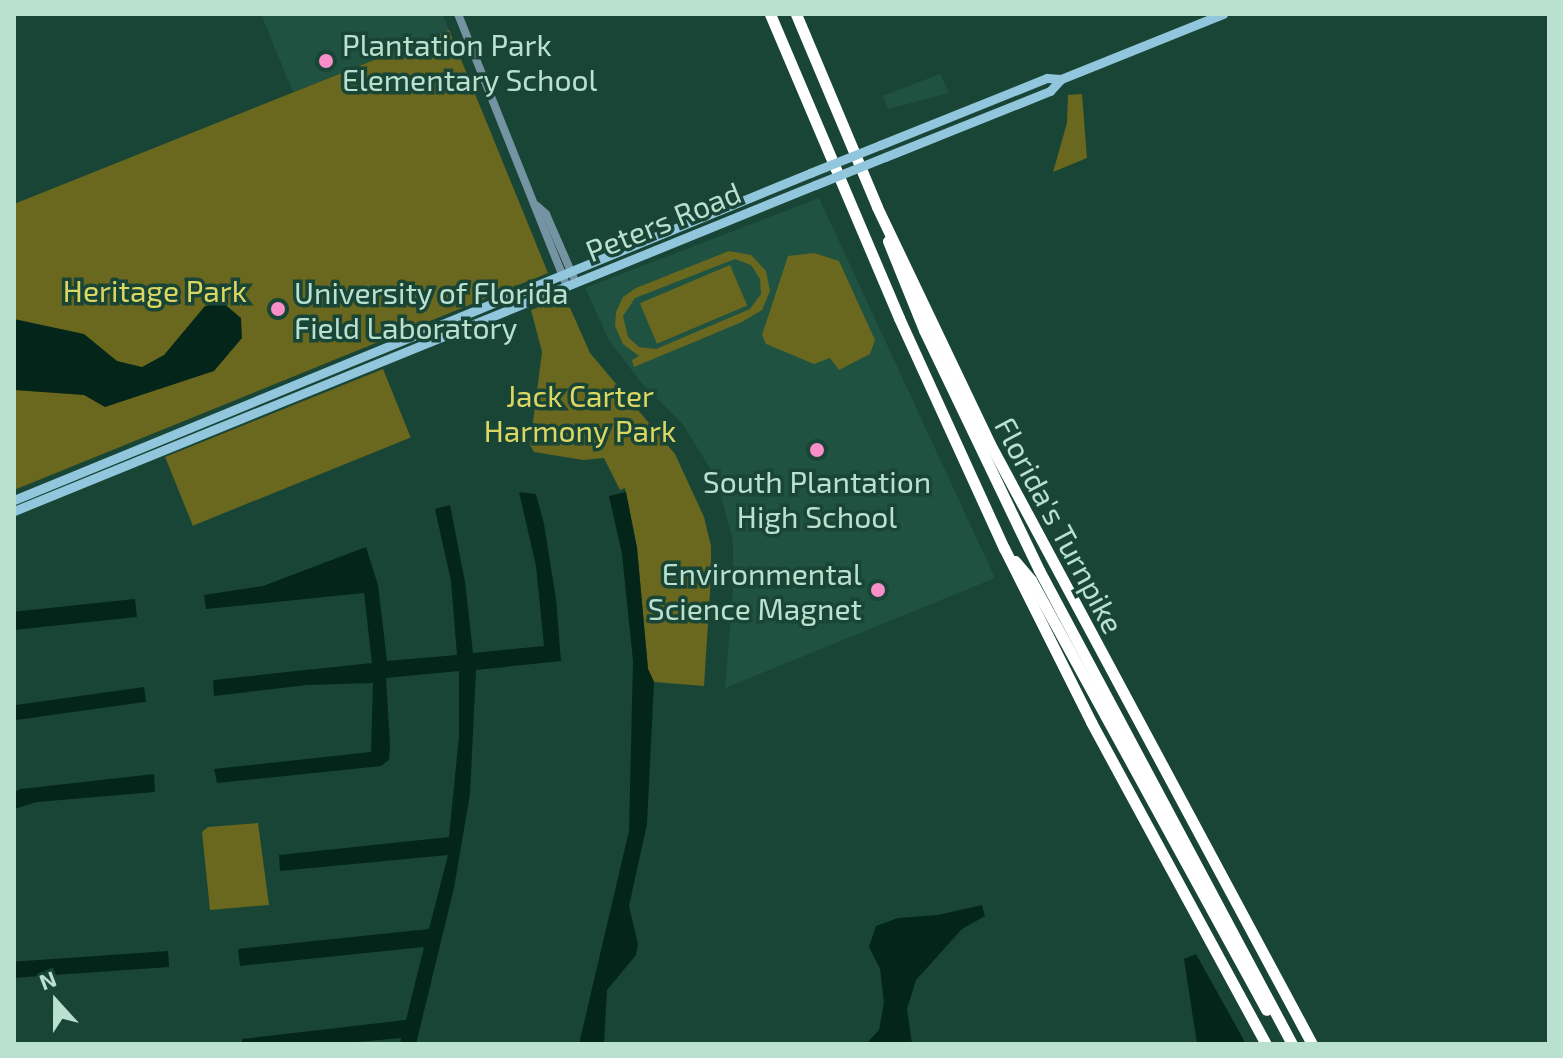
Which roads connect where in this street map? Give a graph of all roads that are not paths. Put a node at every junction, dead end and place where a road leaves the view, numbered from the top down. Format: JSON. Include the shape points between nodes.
{"nodes":[{"id":1,"x":458,"y":14,"type":"edge"},
{"id":2,"x":770,"y":14,"type":"edge"},
{"id":3,"x":796,"y":14,"type":"edge"},
{"id":4,"x":1223,"y":14,"type":"edge"},
{"id":5,"x":1061,"y":79,"type":"junction"},
{"id":6,"x":877,"y":207,"type":"junction"},
{"id":7,"x":569,"y":280,"type":"junction"},
{"id":8,"x":14,"y":500,"type":"edge"},
{"id":9,"x":14,"y":511,"type":"edge"},
{"id":10,"x":1004,"y":548,"type":"junction"},
{"id":11,"x":1266,"y":1044,"type":"edge"},
{"id":12,"x":1285,"y":1044,"type":"edge"},
{"id":13,"x":1292,"y":1044,"type":"edge"},
{"id":14,"x":1312,"y":1044,"type":"edge"}],
"edges":[{"from":1,"to":7,"type":"street","via":[[537,206],[546,214]]},
{"from":2,"to":10,"type":"highway","name":"Florida's Turnpike"},
{"from":3,"to":6,"type":"highway","name":"Florida's Turnpike"},
{"from":4,"to":5,"type":"main road","name":"Peters Road"},
{"from":5,"to":7,"type":"main road","name":"Peters Road","bridge":true,"via":[[1047,78],[810,173]]},
{"from":5,"to":7,"type":"main road","name":"Peters Road","bridge":true,"via":[[1050,91]]},
{"from":6,"to":13,"type":"highway","via":[[894,263],[988,468]]},
{"from":6,"to":14,"type":"highway","name":"Florida's Turnpike","via":[[996,457]]},
{"from":7,"to":8,"type":"main road","name":"Peters Road"},
{"from":7,"to":9,"type":"main road","name":"Peters Road"},
{"from":10,"to":11,"type":"highway","name":"Florida's Turnpike","via":[[1091,722]]},
{"from":10,"to":12,"type":"highway","via":[[1031,580]]}]}
